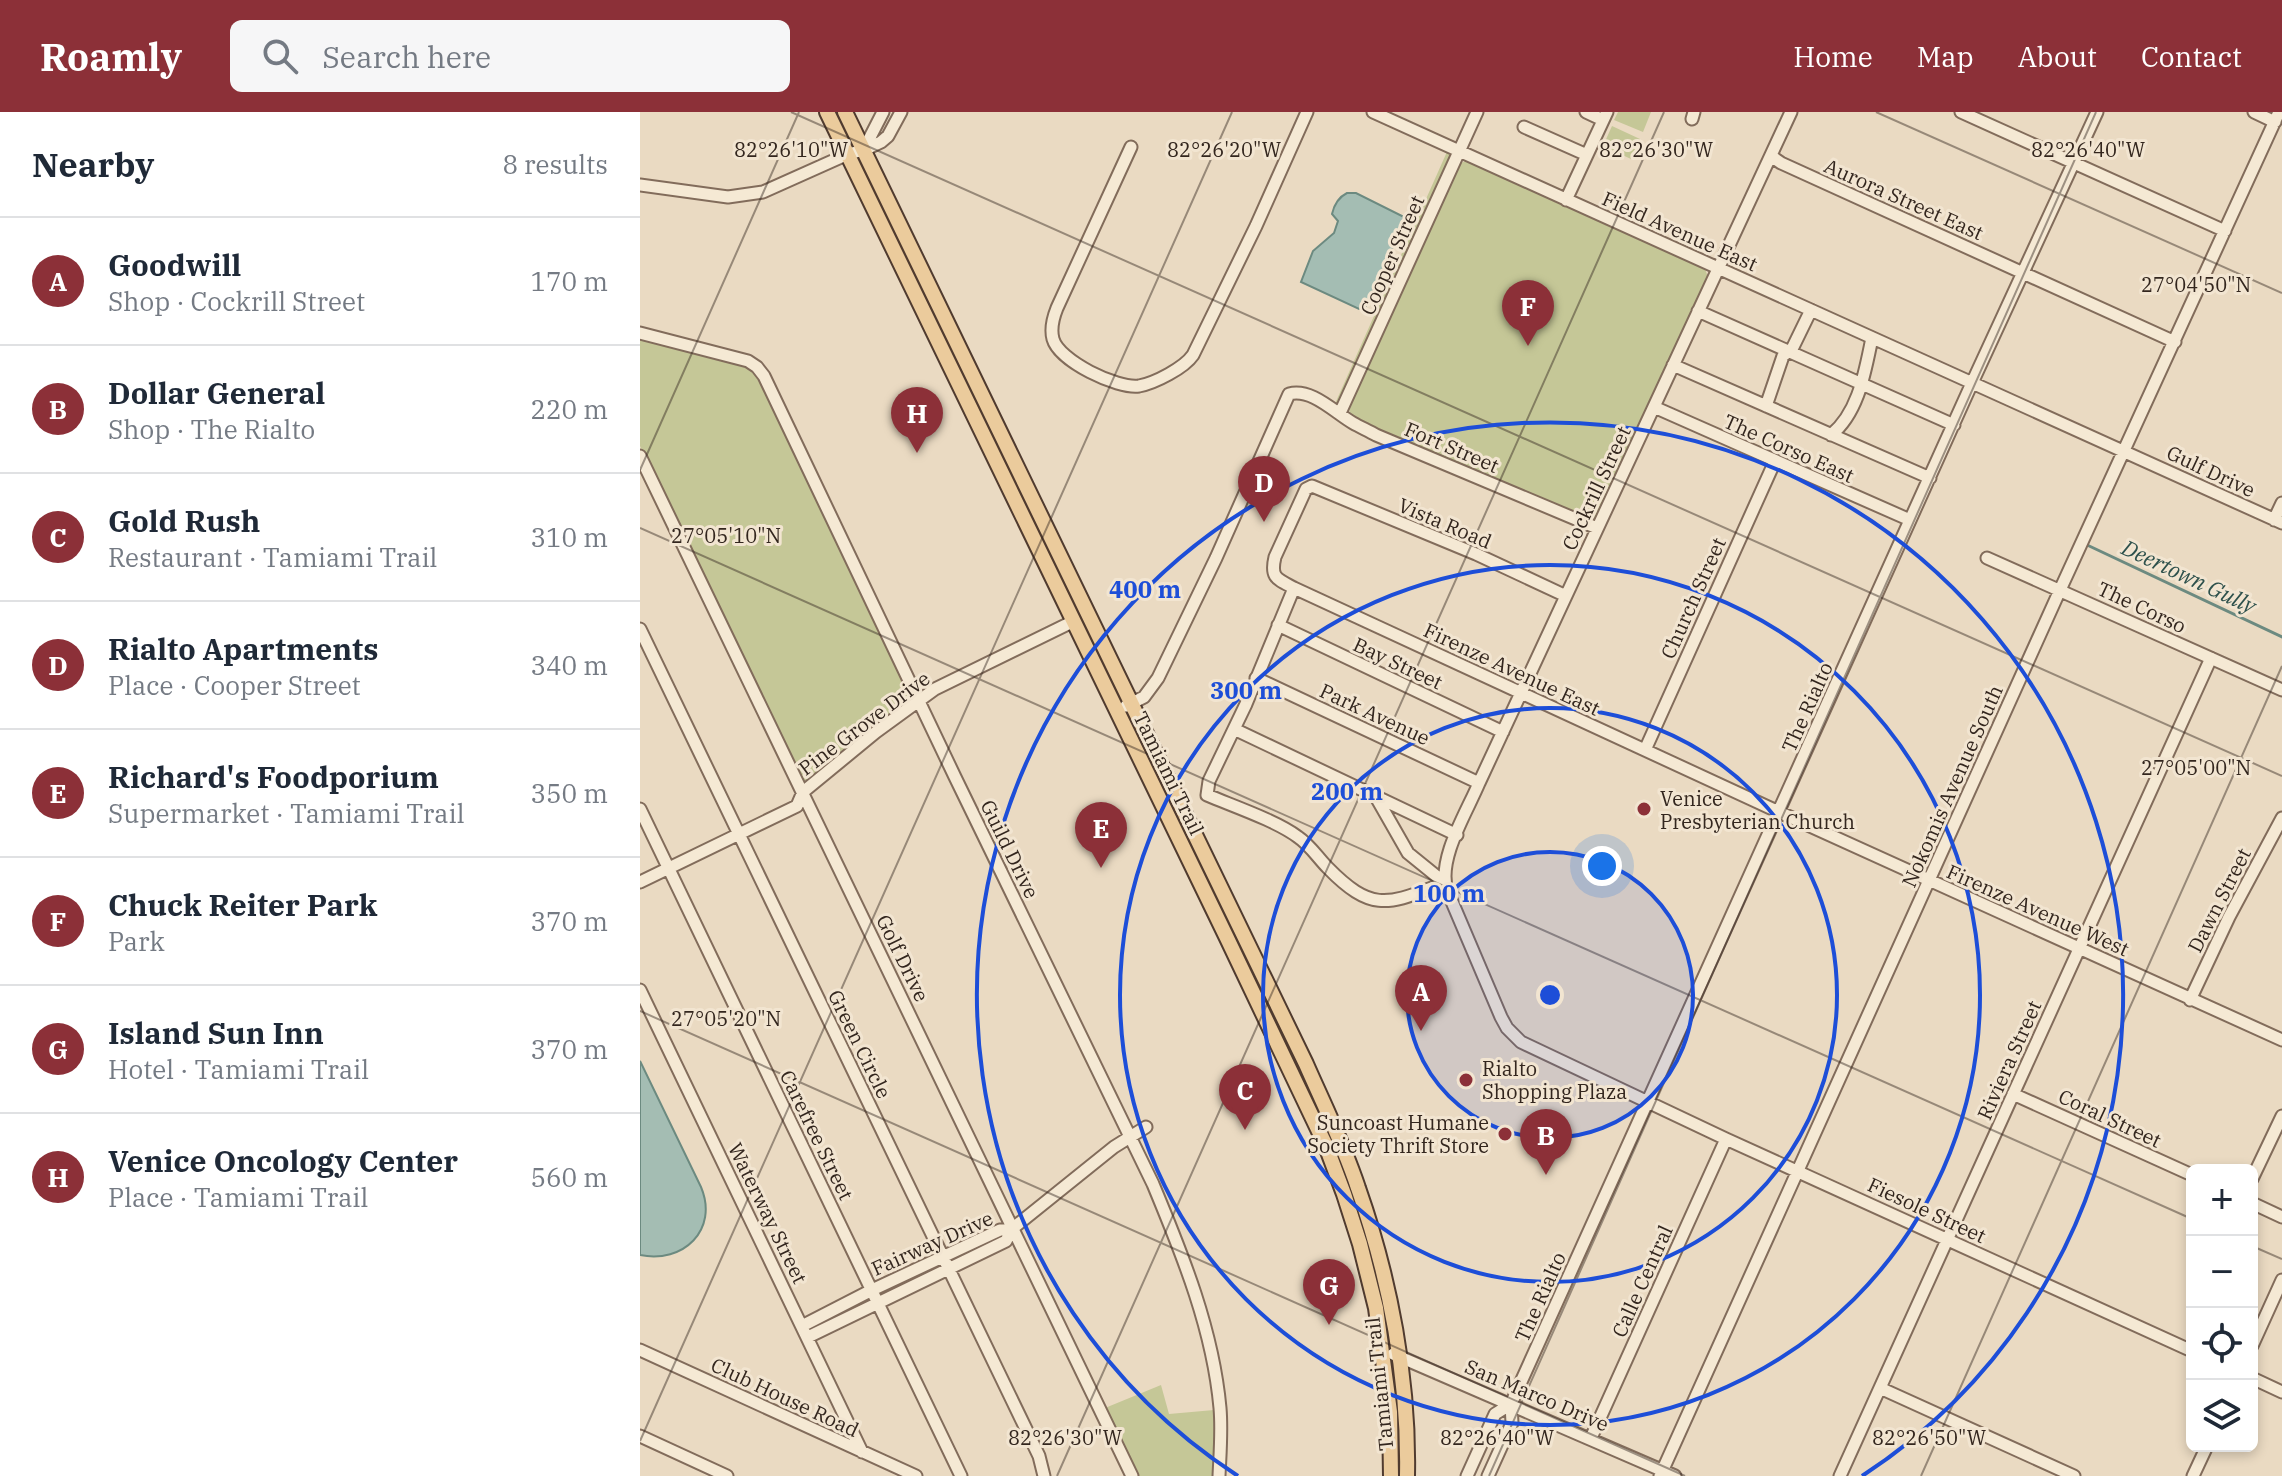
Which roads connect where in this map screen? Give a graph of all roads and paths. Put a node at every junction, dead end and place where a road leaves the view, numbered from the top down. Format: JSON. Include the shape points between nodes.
{"nodes":[{"id":1,"x":827,"y":112,"type":"edge"},
{"id":2,"x":845,"y":112,"type":"edge"},
{"id":3,"x":883,"y":112,"type":"edge"},
{"id":4,"x":901,"y":112,"type":"edge"},
{"id":5,"x":1307,"y":112,"type":"edge"},
{"id":6,"x":1373,"y":112,"type":"edge"},
{"id":7,"x":1477,"y":112,"type":"edge"},
{"id":8,"x":1586,"y":112,"type":"edge"},
{"id":9,"x":1791,"y":112,"type":"edge"},
{"id":10,"x":1961,"y":112,"type":"edge"},
{"id":11,"x":2097,"y":112,"type":"edge"},
{"id":12,"x":2254,"y":112,"type":"edge"},
{"id":13,"x":1605,"y":116,"type":"edge"},
{"id":14,"x":2277,"y":117,"type":"edge"},
{"id":15,"x":1524,"y":127,"type":"dead end"},
{"id":16,"x":1131,"y":147,"type":"dead end"},
{"id":17,"x":864,"y":150,"type":"junction"},
{"id":18,"x":1458,"y":151,"type":"junction"},
{"id":19,"x":848,"y":154,"type":"junction"},
{"id":20,"x":1587,"y":155,"type":"junction"},
{"id":21,"x":1771,"y":156,"type":"junction"},
{"id":22,"x":2073,"y":163,"type":"junction"},
{"id":23,"x":640,"y":185,"type":"edge"},
{"id":24,"x":1566,"y":200,"type":"junction"},
{"id":25,"x":2225,"y":231,"type":"junction"},
{"id":26,"x":1719,"y":268,"type":"junction"},
{"id":27,"x":2023,"y":273,"type":"junction"},
{"id":28,"x":1811,"y":310,"type":"junction"},
{"id":29,"x":1698,"y":311,"type":"junction"},
{"id":30,"x":640,"y":333,"type":"edge"},
{"id":31,"x":1872,"y":338,"type":"junction"},
{"id":32,"x":2175,"y":342,"type":"junction"},
{"id":33,"x":1789,"y":351,"type":"junction"},
{"id":34,"x":1673,"y":365,"type":"junction"},
{"id":35,"x":1972,"y":383,"type":"junction"},
{"id":36,"x":1862,"y":385,"type":"junction"},
{"id":37,"x":1766,"y":406,"type":"junction"},
{"id":38,"x":1654,"y":407,"type":"junction"},
{"id":39,"x":1340,"y":413,"type":"junction"},
{"id":40,"x":1954,"y":425,"type":"junction"},
{"id":41,"x":1831,"y":435,"type":"junction"},
{"id":42,"x":2125,"y":451,"type":"junction"},
{"id":43,"x":640,"y":456,"type":"edge"},
{"id":44,"x":1775,"y":461,"type":"junction"},
{"id":45,"x":1930,"y":478,"type":"junction"},
{"id":46,"x":2282,"y":503,"type":"edge"},
{"id":47,"x":1910,"y":520,"type":"junction"},
{"id":48,"x":2278,"y":522,"type":"edge"},
{"id":49,"x":1597,"y":528,"type":"junction"},
{"id":50,"x":1987,"y":558,"type":"dead end"},
{"id":51,"x":1294,"y":588,"type":"junction"},
{"id":52,"x":2060,"y":590,"type":"junction"},
{"id":53,"x":1566,"y":596,"type":"junction"},
{"id":54,"x":1074,"y":621,"type":"junction"},
{"id":55,"x":1278,"y":625,"type":"junction"},
{"id":56,"x":640,"y":629,"type":"edge"},
{"id":57,"x":2211,"y":658,"type":"junction"},
{"id":58,"x":1256,"y":678,"type":"junction"},
{"id":59,"x":2282,"y":690,"type":"edge"},
{"id":60,"x":1521,"y":693,"type":"junction"},
{"id":61,"x":918,"y":700,"type":"junction"},
{"id":62,"x":1132,"y":704,"type":"junction"},
{"id":63,"x":1116,"y":709,"type":"junction"},
{"id":64,"x":1234,"y":729,"type":"junction"},
{"id":65,"x":1503,"y":732,"type":"junction"},
{"id":66,"x":1645,"y":750,"type":"junction"},
{"id":67,"x":1479,"y":783,"type":"junction"},
{"id":68,"x":803,"y":792,"type":"junction"},
{"id":69,"x":1376,"y":797,"type":"junction"},
{"id":70,"x":640,"y":809,"type":"edge"},
{"id":71,"x":1779,"y":812,"type":"junction"},
{"id":72,"x":2282,"y":818,"type":"edge"},
{"id":73,"x":739,"y":834,"type":"junction"},
{"id":74,"x":1457,"y":835,"type":"junction"},
{"id":75,"x":669,"y":869,"type":"junction"},
{"id":76,"x":1929,"y":881,"type":"junction"},
{"id":77,"x":640,"y":882,"type":"edge"},
{"id":78,"x":1445,"y":883,"type":"junction"},
{"id":79,"x":2079,"y":948,"type":"junction"},
{"id":80,"x":640,"y":990,"type":"edge"},
{"id":81,"x":2190,"y":1000,"type":"junction"},
{"id":82,"x":2282,"y":1040,"type":"edge"},
{"id":83,"x":2013,"y":1094,"type":"junction"},
{"id":84,"x":1648,"y":1103,"type":"junction"},
{"id":85,"x":2282,"y":1116,"type":"edge"},
{"id":86,"x":1146,"y":1127,"type":"dead end"},
{"id":87,"x":1129,"y":1136,"type":"junction"},
{"id":88,"x":1726,"y":1139,"type":"junction"},
{"id":89,"x":2258,"y":1166,"type":"edge"},
{"id":90,"x":1798,"y":1171,"type":"junction"},
{"id":91,"x":2186,"y":1172,"type":"edge"},
{"id":92,"x":2258,"y":1206,"type":"edge"},
{"id":93,"x":2282,"y":1217,"type":"edge"},
{"id":94,"x":1012,"y":1229,"type":"junction"},
{"id":95,"x":1947,"y":1239,"type":"junction"},
{"id":96,"x":942,"y":1257,"type":"junction"},
{"id":97,"x":948,"y":1270,"type":"junction"},
{"id":98,"x":2282,"y":1280,"type":"edge"},
{"id":99,"x":872,"y":1290,"type":"junction"},
{"id":100,"x":878,"y":1304,"type":"junction"},
{"id":101,"x":805,"y":1331,"type":"junction"},
{"id":102,"x":2258,"y":1333,"type":"edge"},
{"id":103,"x":2186,"y":1348,"type":"edge"},
{"id":104,"x":640,"y":1350,"type":"edge"},
{"id":105,"x":1383,"y":1352,"type":"junction"},
{"id":106,"x":1399,"y":1355,"type":"junction"},
{"id":107,"x":2256,"y":1380,"type":"edge"},
{"id":108,"x":1880,"y":1388,"type":"junction"},
{"id":109,"x":2282,"y":1392,"type":"edge"},
{"id":110,"x":1511,"y":1404,"type":"junction"},
{"id":111,"x":640,"y":1436,"type":"edge"},
{"id":112,"x":1591,"y":1438,"type":"junction"},
{"id":113,"x":1481,"y":1445,"type":"junction"},
{"id":114,"x":862,"y":1452,"type":"junction"},
{"id":115,"x":2204,"y":1452,"type":"edge"},
{"id":116,"x":1662,"y":1473,"type":"edge"},
{"id":117,"x":1489,"y":1474,"type":"edge"},
{"id":118,"x":727,"y":1476,"type":"edge"},
{"id":119,"x":916,"y":1476,"type":"edge"},
{"id":120,"x":961,"y":1476,"type":"edge"},
{"id":121,"x":1044,"y":1476,"type":"edge"},
{"id":122,"x":1132,"y":1476,"type":"edge"},
{"id":123,"x":1219,"y":1476,"type":"edge"},
{"id":124,"x":1391,"y":1476,"type":"edge"},
{"id":125,"x":1407,"y":1476,"type":"edge"},
{"id":126,"x":1467,"y":1476,"type":"edge"},
{"id":127,"x":1675,"y":1476,"type":"edge"},
{"id":128,"x":1840,"y":1476,"type":"edge"},
{"id":129,"x":2074,"y":1476,"type":"edge"},
{"id":130,"x":2193,"y":1476,"type":"edge"}],
"edges":[{"from":1,"to":19,"type":"main road","name":"Tamiami Trail"},
{"from":2,"to":17,"type":"main road","name":"Tamiami Trail"},
{"from":3,"to":17,"type":"street"},
{"from":4,"to":17,"type":"street","via":[[888,136]]},
{"from":5,"to":16,"type":"street","via":[[1187,365],[1140,386],[1121,385],[1066,357],[1057,349],[1051,327]]},
{"from":6,"to":18,"type":"street","name":"Field Avenue East"},
{"from":7,"to":18,"type":"street","name":"Cooper Street"},
{"from":8,"to":13,"type":"street"},
{"from":9,"to":21,"type":"street","name":"Cockrill Street"},
{"from":10,"to":22,"type":"street"},
{"from":11,"to":22,"type":"street","name":"The Rialto"},
{"from":12,"to":14,"type":"street"},
{"from":13,"to":20,"type":"street"},
{"from":14,"to":25,"type":"street","name":"Nokomis Avenue South"},
{"from":15,"to":20,"type":"street"},
{"from":17,"to":19,"type":"street"},
{"from":17,"to":62,"type":"main road","name":"Tamiami Trail"},
{"from":18,"to":24,"type":"street","name":"Field Avenue East"},
{"from":18,"to":39,"type":"street","name":"Cooper Street"},
{"from":19,"to":23,"type":"street","via":[[751,195],[716,196]]},
{"from":19,"to":54,"type":"main road","name":"Tamiami Trail"},
{"from":20,"to":24,"type":"street"},
{"from":21,"to":26,"type":"street","name":"Cockrill Street"},
{"from":21,"to":27,"type":"street","name":"Aurora Street East"},
{"from":22,"to":25,"type":"street"},
{"from":22,"to":27,"type":"street","name":"The Rialto"},
{"from":24,"to":26,"type":"street","name":"Field Avenue East"},
{"from":25,"to":32,"type":"street","name":"Nokomis Avenue South"},
{"from":26,"to":28,"type":"street","name":"Field Avenue East"},
{"from":26,"to":29,"type":"street","name":"Cockrill Street"},
{"from":27,"to":32,"type":"street","name":"Aurora Street East"},
{"from":27,"to":35,"type":"street","name":"The Rialto"},
{"from":28,"to":31,"type":"street","name":"Field Avenue East"},
{"from":28,"to":33,"type":"street"},
{"from":29,"to":33,"type":"street"},
{"from":29,"to":34,"type":"street","name":"Cockrill Street"},
{"from":30,"to":61,"type":"street","name":"Guild Drive","via":[[744,360],[761,371]]},
{"from":31,"to":35,"type":"street","name":"Field Avenue East"},
{"from":31,"to":36,"type":"street"},
{"from":32,"to":42,"type":"street","name":"Nokomis Avenue South"},
{"from":33,"to":36,"type":"street"},
{"from":33,"to":37,"type":"street","via":[[1779,364]]},
{"from":34,"to":37,"type":"street"},
{"from":34,"to":38,"type":"street","name":"Cockrill Street"},
{"from":35,"to":40,"type":"street","name":"The Rialto"},
{"from":35,"to":42,"type":"street","name":"Gulf Drive"},
{"from":36,"to":40,"type":"street"},
{"from":36,"to":41,"type":"street"},
{"from":37,"to":41,"type":"street"},
{"from":38,"to":44,"type":"street","name":"The Corso East"},
{"from":38,"to":49,"type":"street","name":"Cockrill Street"},
{"from":39,"to":49,"type":"street","name":"Fort Street","via":[[1376,435]]},
{"from":39,"to":62,"type":"street","name":"Fort Street","via":[[1297,392],[1289,394],[1158,678]]},
{"from":40,"to":45,"type":"street","name":"The Rialto"},
{"from":41,"to":45,"type":"street"},
{"from":42,"to":48,"type":"street","name":"Gulf Drive"},
{"from":42,"to":52,"type":"street","name":"Nokomis Avenue South"},
{"from":43,"to":68,"type":"street","name":"Golf Drive"},
{"from":44,"to":47,"type":"street","name":"The Corso East"},
{"from":44,"to":66,"type":"street","name":"Church Street"},
{"from":45,"to":47,"type":"street","name":"The Rialto"},
{"from":46,"to":48,"type":"street"},
{"from":47,"to":71,"type":"street","name":"The Rialto"},
{"from":49,"to":53,"type":"street","name":"Cockrill Street"},
{"from":50,"to":52,"type":"street","name":"The Corso"},
{"from":51,"to":53,"type":"street","name":"Vista Road","via":[[1275,577],[1272,569],[1309,487]]},
{"from":51,"to":55,"type":"street"},
{"from":51,"to":60,"type":"street","name":"Firenze Avenue East"},
{"from":52,"to":57,"type":"street","name":"The Corso"},
{"from":52,"to":76,"type":"street","name":"Nokomis Avenue South"},
{"from":53,"to":60,"type":"street","name":"Cockrill Street"},
{"from":54,"to":61,"type":"street","name":"Pine Grove Drive"},
{"from":54,"to":63,"type":"main road","name":"Tamiami Trail"},
{"from":55,"to":58,"type":"street"},
{"from":55,"to":65,"type":"street","name":"Bay Street"},
{"from":56,"to":73,"type":"street","name":"Green Circle"},
{"from":57,"to":59,"type":"street","name":"The Corso"},
{"from":57,"to":79,"type":"street","name":"Riviera Street"},
{"from":58,"to":64,"type":"street"},
{"from":58,"to":67,"type":"street","name":"Park Avenue"},
{"from":60,"to":65,"type":"street","name":"Cockrill Street"},
{"from":60,"to":66,"type":"street","name":"Firenze Avenue East"},
{"from":61,"to":68,"type":"street","name":"Pine Grove Drive"},
{"from":61,"to":87,"type":"street","name":"Guild Drive"},
{"from":62,"to":63,"type":"street"},
{"from":62,"to":106,"type":"main road","name":"Tamiami Trail","via":[[1339,1138],[1375,1241]]},
{"from":63,"to":105,"type":"main road","name":"Tamiami Trail","via":[[1326,1146],[1362,1253]]},
{"from":64,"to":69,"type":"street"},
{"from":64,"to":78,"type":"street","via":[[1207,795],[1296,835],[1339,879],[1373,900],[1393,901]]},
{"from":65,"to":67,"type":"street","name":"Cockrill Street"},
{"from":66,"to":71,"type":"street","name":"Firenze Avenue East"},
{"from":67,"to":74,"type":"street","name":"Cockrill Street"},
{"from":68,"to":73,"type":"street","name":"Pine Grove Drive","via":[[797,806]]},
{"from":68,"to":94,"type":"street","name":"Golf Drive"},
{"from":69,"to":74,"type":"street"},
{"from":69,"to":78,"type":"street","via":[[1408,853]]},
{"from":70,"to":75,"type":"street","name":"Carefree Street"},
{"from":71,"to":76,"type":"street","name":"Firenze Avenue West"},
{"from":71,"to":84,"type":"street","name":"The Rialto"},
{"from":72,"to":81,"type":"street","name":"Dawn Street"},
{"from":73,"to":75,"type":"street","name":"Pine Grove Drive"},
{"from":73,"to":96,"type":"street","name":"Green Circle"},
{"from":74,"to":78,"type":"street","name":"Cockrill Street","via":[[1445,864]]},
{"from":75,"to":77,"type":"street","name":"Pine Grove Drive"},
{"from":75,"to":99,"type":"street","name":"Carefree Street"},
{"from":76,"to":79,"type":"street","name":"Firenze Avenue West"},
{"from":76,"to":90,"type":"street","name":"Nokomis Avenue South"},
{"from":78,"to":84,"type":"street","via":[[1513,1035]]},
{"from":79,"to":81,"type":"street","name":"Firenze Avenue West"},
{"from":79,"to":83,"type":"street","name":"Riviera Street"},
{"from":80,"to":101,"type":"street","name":"Waterway Street"},
{"from":81,"to":82,"type":"street","name":"Firenze Avenue West"},
{"from":83,"to":91,"type":"street","name":"Coral Street"},
{"from":83,"to":95,"type":"street","name":"Riviera Street"},
{"from":84,"to":88,"type":"street","name":"Fiesole Street"},
{"from":84,"to":110,"type":"street","name":"The Rialto"},
{"from":85,"to":89,"type":"street"},
{"from":86,"to":87,"type":"street","name":"Fairway Drive"},
{"from":87,"to":94,"type":"street","name":"Fairway Drive"},
{"from":87,"to":123,"type":"street","name":"Guild Drive","via":[[1177,1241],[1200,1311],[1219,1395]]},
{"from":88,"to":90,"type":"street","name":"Fiesole Street"},
{"from":88,"to":112,"type":"street","name":"Calle Central"},
{"from":90,"to":95,"type":"street","name":"Fiesole Street"},
{"from":90,"to":116,"type":"street","name":"Nokomis Avenue South"},
{"from":92,"to":93,"type":"street"},
{"from":94,"to":96,"type":"street","name":"Fairway Drive"},
{"from":94,"to":97,"type":"street","via":[[1006,1241]]},
{"from":94,"to":122,"type":"street","name":"Golf Drive"},
{"from":95,"to":103,"type":"street","name":"Fiesole Street"},
{"from":95,"to":108,"type":"street","name":"Riviera Street"},
{"from":96,"to":97,"type":"street","name":"Green Circle"},
{"from":96,"to":99,"type":"street","name":"Fairway Drive"},
{"from":97,"to":100,"type":"street"},
{"from":97,"to":121,"type":"street","name":"Green Circle"},
{"from":98,"to":102,"type":"street"},
{"from":99,"to":100,"type":"street","name":"Carefree Street"},
{"from":99,"to":101,"type":"street","name":"Fairway Drive"},
{"from":100,"to":101,"type":"street"},
{"from":100,"to":120,"type":"street","name":"Carefree Street"},
{"from":101,"to":114,"type":"street","name":"Waterway Street"},
{"from":104,"to":114,"type":"street","name":"Club House Road"},
{"from":105,"to":106,"type":"street","name":"San Marco Drive"},
{"from":105,"to":124,"type":"main road","name":"Tamiami Trail"},
{"from":106,"to":110,"type":"street","name":"San Marco Drive"},
{"from":106,"to":125,"type":"main road","name":"Tamiami Trail"},
{"from":107,"to":109,"type":"street"},
{"from":108,"to":128,"type":"street","name":"Riviera Street"},
{"from":108,"to":129,"type":"street"},
{"from":110,"to":112,"type":"street","name":"San Marco Drive"},
{"from":110,"to":113,"type":"street","name":"The Rialto","via":[[1495,1414]]},
{"from":110,"to":117,"type":"street","name":"The Rialto","via":[[1512,1423]]},
{"from":111,"to":118,"type":"street"},
{"from":112,"to":116,"type":"street","name":"San Marco Drive"},
{"from":113,"to":117,"type":"street","via":[[1481,1464]]},
{"from":113,"to":126,"type":"street","name":"The Rialto"},
{"from":114,"to":119,"type":"street","name":"Club House Road"},
{"from":115,"to":130,"type":"street"},
{"from":116,"to":127,"type":"street","name":"San Marco Drive"}]}
